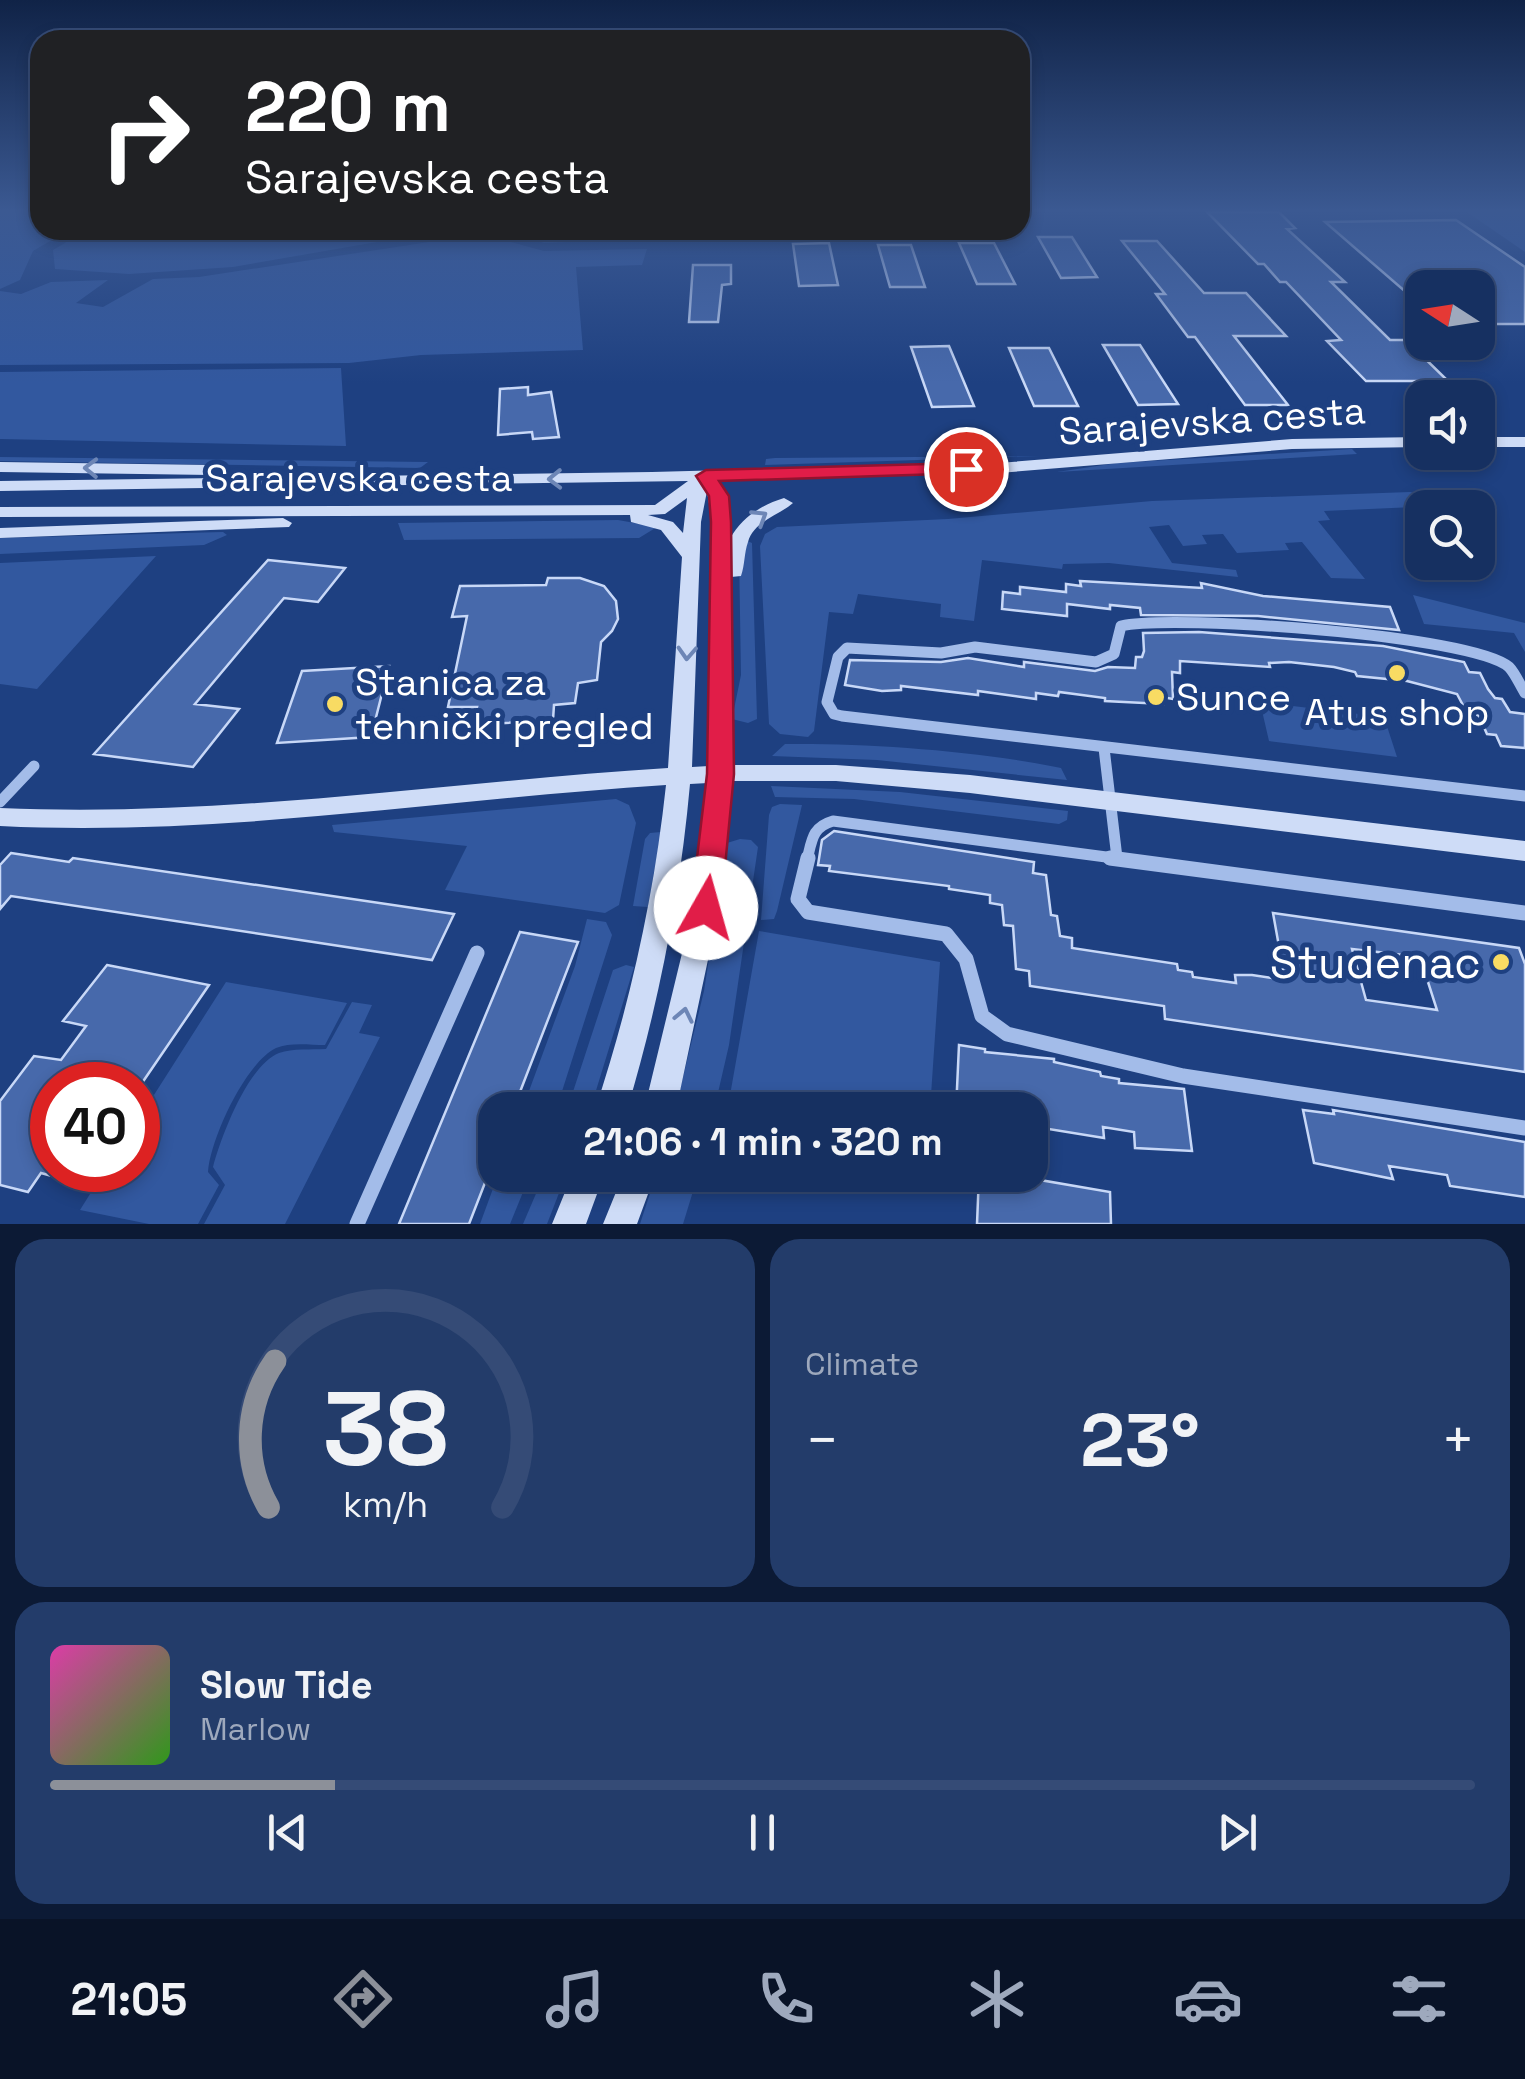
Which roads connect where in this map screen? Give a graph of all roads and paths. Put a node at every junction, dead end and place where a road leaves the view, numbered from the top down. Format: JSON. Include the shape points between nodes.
{"nodes":[{"id":1,"x":1405,"y":442,"type":"edge"},
{"id":2,"x":1495,"y":442,"type":"edge"},
{"id":3,"x":1525,"y":442,"type":"edge"},
{"id":4,"x":0,"y":467,"type":"edge"},
{"id":5,"x":706,"y":476,"type":"junction"},
{"id":6,"x":398,"y":480,"type":"junction"},
{"id":7,"x":0,"y":486,"type":"edge"},
{"id":8,"x":784,"y":503,"type":"dead end"},
{"id":9,"x":551,"y":511,"type":"junction"},
{"id":10,"x":0,"y":512,"type":"edge"},
{"id":11,"x":434,"y":512,"type":"junction"},
{"id":12,"x":0,"y":533,"type":"edge"},
{"id":13,"x":692,"y":556,"type":"junction"},
{"id":14,"x":721,"y":600,"type":"junction"},
{"id":15,"x":1525,"y":693,"type":"edge"},
{"id":16,"x":1104,"y":748,"type":"junction"},
{"id":17,"x":34,"y":766,"type":"dead end"},
{"id":18,"x":721,"y":774,"type":"junction"},
{"id":19,"x":681,"y":776,"type":"junction"},
{"id":20,"x":1525,"y":796,"type":"edge"},
{"id":21,"x":1112,"y":801,"type":"junction"},
{"id":22,"x":0,"y":802,"type":"edge"},
{"id":23,"x":0,"y":818,"type":"edge"},
{"id":24,"x":1525,"y":851,"type":"edge"},
{"id":25,"x":1117,"y":858,"type":"junction"},
{"id":26,"x":1525,"y":913,"type":"edge"},
{"id":27,"x":476,"y":953,"type":"dead end"},
{"id":28,"x":616,"y":1092,"type":"edge"},
{"id":29,"x":664,"y":1092,"type":"edge"},
{"id":30,"x":1525,"y":1128,"type":"edge"},
{"id":31,"x":581,"y":1192,"type":"edge"},
{"id":32,"x":632,"y":1192,"type":"edge"},
{"id":33,"x":357,"y":1224,"type":"edge"},
{"id":34,"x":569,"y":1224,"type":"edge"},
{"id":35,"x":620,"y":1224,"type":"edge"}],
"edges":[{"from":1,"to":5,"type":"main road","name":"Sarajevska cesta","via":[[1292,444],[999,468]]},
{"from":2,"to":3,"type":"main road"},
{"from":6,"to":4,"type":"main road","one_way":true,"via":[[307,471]]},
{"from":5,"to":6,"type":"main road","name":"Sarajevska cesta","one_way":true},
{"from":5,"to":9,"type":"main road","name":"Sarajevska cesta","via":[[659,510]]},
{"from":5,"to":13,"type":"main road","via":[[696,497]]},
{"from":5,"to":14,"type":"main road","via":[[719,496]]},
{"from":6,"to":7,"type":"main road","name":"Sarajevska cesta"},
{"from":14,"to":8,"type":"main road","one_way":true,"via":[[734,578],[742,530]]},
{"from":9,"to":11,"type":"main road","name":"Sarajevska cesta"},
{"from":9,"to":13,"type":"main road","via":[[656,521]]},
{"from":10,"to":11,"type":"main road","name":"Sarajevska cesta"},
{"from":11,"to":12,"type":"main road","via":[[404,520]]},
{"from":13,"to":19,"type":"main road","one_way":true},
{"from":14,"to":18,"type":"main road"},
{"from":15,"to":16,"type":"street","via":[[1509,667],[1479,653],[1140,618],[1120,626],[1114,654],[1096,662],[975,648],[941,654],[848,648],[838,657],[828,694],[828,708],[842,716]]},
{"from":16,"to":20,"type":"street"},
{"from":16,"to":21,"type":"street"},
{"from":17,"to":22,"type":"street"},
{"from":18,"to":19,"type":"main road"},
{"from":18,"to":21,"type":"main road","via":[[862,774]]},
{"from":29,"to":18,"type":"main road","one_way":true,"via":[[706,908]]},
{"from":19,"to":23,"type":"main road","via":[[283,812]]},
{"from":19,"to":28,"type":"main road","via":[[663,904]]},
{"from":21,"to":24,"type":"main road"},
{"from":21,"to":25,"type":"street"},
{"from":25,"to":26,"type":"street"},
{"from":25,"to":30,"type":"street","via":[[827,822],[814,832],[798,899],[818,916],[946,934],[966,954],[981,1021],[990,1029],[1184,1076]]},
{"from":27,"to":33,"type":"street"},
{"from":31,"to":34,"type":"main road"},
{"from":32,"to":35,"type":"main road"}]}
